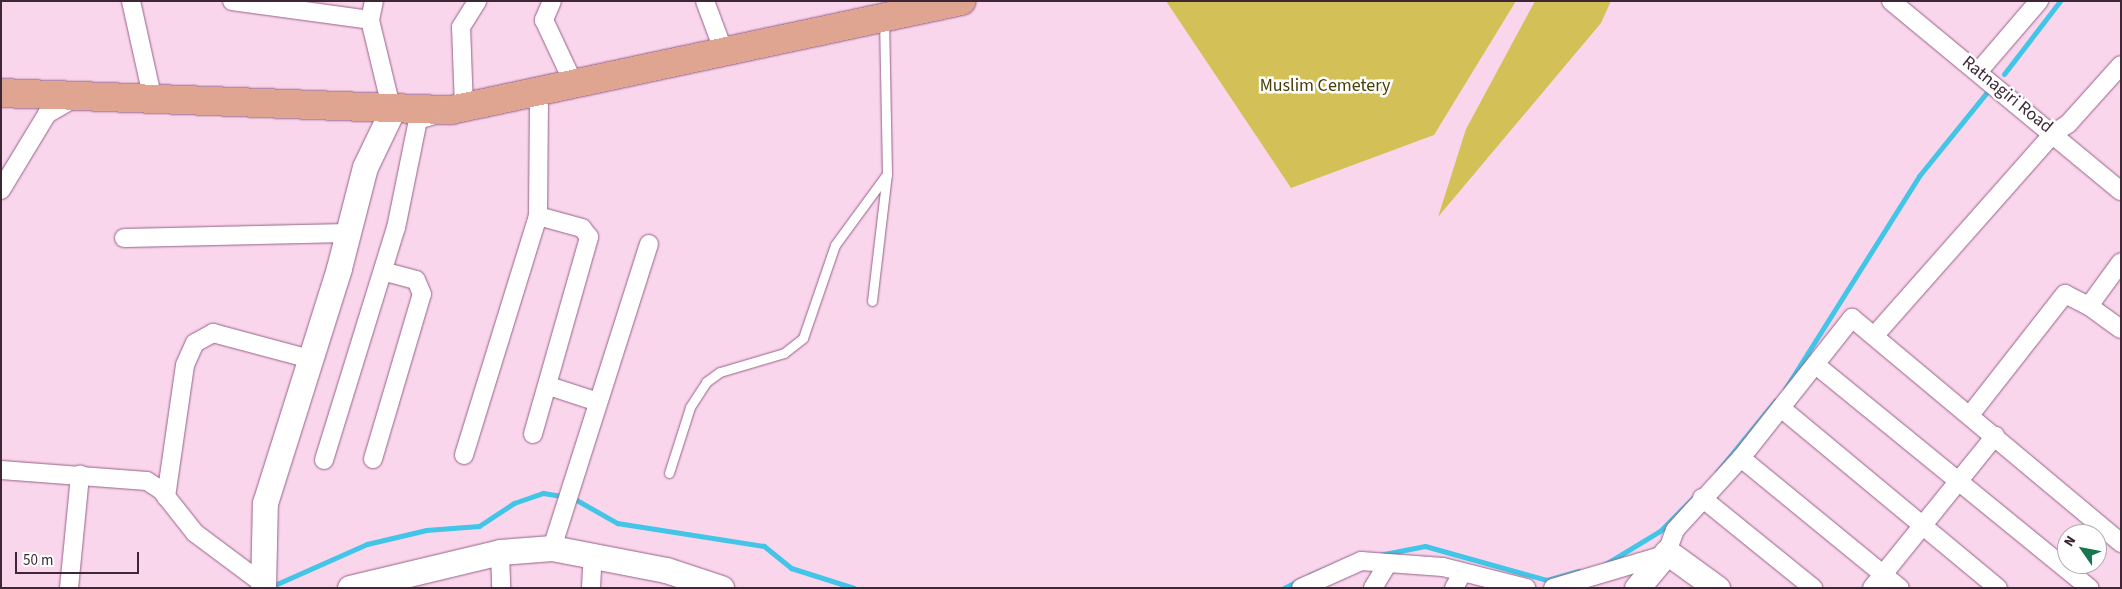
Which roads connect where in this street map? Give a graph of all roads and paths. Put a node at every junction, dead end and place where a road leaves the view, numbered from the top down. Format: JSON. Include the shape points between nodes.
{"nodes":[{"id":1,"x":131,"y":1,"type":"edge"},
{"id":2,"x":232,"y":1,"type":"edge"},
{"id":3,"x":374,"y":1,"type":"edge"},
{"id":4,"x":477,"y":1,"type":"edge"},
{"id":5,"x":552,"y":1,"type":"edge"},
{"id":6,"x":961,"y":1,"type":"edge"},
{"id":7,"x":1891,"y":1,"type":"edge"},
{"id":8,"x":702,"y":2,"type":"edge"},
{"id":9,"x":2031,"y":4,"type":"edge"},
{"id":10,"x":884,"y":18,"type":"junction"},
{"id":11,"x":370,"y":20,"type":"junction"},
{"id":12,"x":724,"y":52,"type":"junction"},
{"id":13,"x":2121,"y":65,"type":"edge"},
{"id":14,"x":1978,"y":72,"type":"junction"},
{"id":15,"x":569,"y":83,"type":"junction"},
{"id":16,"x":1,"y":93,"type":"edge"},
{"id":17,"x":79,"y":96,"type":"junction"},
{"id":18,"x":153,"y":100,"type":"junction"},
{"id":19,"x":457,"y":109,"type":"junction"},
{"id":20,"x":392,"y":112,"type":"junction"},
{"id":21,"x":2054,"y":133,"type":"junction"},
{"id":22,"x":887,"y":174,"type":"junction"},
{"id":23,"x":1,"y":190,"type":"edge"},
{"id":24,"x":2121,"y":191,"type":"edge"},
{"id":25,"x":538,"y":216,"type":"junction"},
{"id":26,"x":349,"y":233,"type":"junction"},
{"id":27,"x":124,"y":238,"type":"dead end"},
{"id":28,"x":649,"y":244,"type":"dead end"},
{"id":29,"x":2121,"y":262,"type":"edge"},
{"id":30,"x":383,"y":271,"type":"junction"},
{"id":31,"x":872,"y":301,"type":"dead end"},
{"id":32,"x":2089,"y":306,"type":"junction"},
{"id":33,"x":2121,"y":330,"type":"edge"},
{"id":34,"x":1875,"y":335,"type":"junction"},
{"id":35,"x":310,"y":359,"type":"junction"},
{"id":36,"x":1816,"y":365,"type":"junction"},
{"id":37,"x":548,"y":386,"type":"junction"},
{"id":38,"x":596,"y":401,"type":"junction"},
{"id":39,"x":1781,"y":408,"type":"junction"},
{"id":40,"x":1970,"y":415,"type":"junction"},
{"id":41,"x":533,"y":434,"type":"dead end"},
{"id":42,"x":1995,"y":436,"type":"junction"},
{"id":43,"x":464,"y":456,"type":"dead end"},
{"id":44,"x":1741,"y":458,"type":"junction"},
{"id":45,"x":373,"y":459,"type":"dead end"},
{"id":46,"x":324,"y":460,"type":"dead end"},
{"id":47,"x":1,"y":470,"type":"edge"},
{"id":48,"x":669,"y":473,"type":"dead end"},
{"id":49,"x":80,"y":475,"type":"junction"},
{"id":50,"x":1960,"y":480,"type":"junction"},
{"id":51,"x":166,"y":497,"type":"junction"},
{"id":52,"x":1702,"y":498,"type":"junction"},
{"id":53,"x":1922,"y":526,"type":"junction"},
{"id":54,"x":2121,"y":543,"type":"edge"},
{"id":55,"x":552,"y":548,"type":"junction"},
{"id":56,"x":500,"y":552,"type":"junction"},
{"id":57,"x":593,"y":554,"type":"junction"},
{"id":58,"x":1664,"y":554,"type":"junction"},
{"id":59,"x":1388,"y":563,"type":"junction"},
{"id":60,"x":1463,"y":572,"type":"junction"},
{"id":61,"x":1883,"y":574,"type":"junction"},
{"id":62,"x":416,"y":579,"type":"edge"},
{"id":63,"x":262,"y":586,"type":"edge"},
{"id":64,"x":69,"y":588,"type":"edge"},
{"id":65,"x":350,"y":588,"type":"edge"},
{"id":66,"x":501,"y":588,"type":"edge"},
{"id":67,"x":591,"y":588,"type":"edge"},
{"id":68,"x":720,"y":588,"type":"edge"},
{"id":69,"x":1301,"y":588,"type":"edge"},
{"id":70,"x":1373,"y":588,"type":"edge"},
{"id":71,"x":1454,"y":588,"type":"edge"},
{"id":72,"x":1526,"y":588,"type":"edge"},
{"id":73,"x":1553,"y":588,"type":"edge"},
{"id":74,"x":1637,"y":588,"type":"edge"},
{"id":75,"x":1718,"y":588,"type":"edge"},
{"id":76,"x":1813,"y":588,"type":"edge"},
{"id":77,"x":1872,"y":588,"type":"edge"},
{"id":78,"x":1900,"y":588,"type":"edge"},
{"id":79,"x":1998,"y":588,"type":"edge"},
{"id":80,"x":2089,"y":588,"type":"edge"}],
"edges":[{"from":1,"to":18,"type":"street"},
{"from":2,"to":11,"type":"street"},
{"from":3,"to":11,"type":"street"},
{"from":4,"to":19,"type":"street","via":[[461,27]]},
{"from":5,"to":15,"type":"street","via":[[544,20]]},
{"from":6,"to":10,"type":"main road"},
{"from":7,"to":14,"type":"street","name":"Ratnagiri Road"},
{"from":8,"to":12,"type":"street"},
{"from":9,"to":14,"type":"street"},
{"from":10,"to":12,"type":"main road"},
{"from":10,"to":22,"type":"lane"},
{"from":11,"to":20,"type":"street"},
{"from":12,"to":15,"type":"main road"},
{"from":13,"to":21,"type":"street","via":[[2068,124]]},
{"from":14,"to":21,"type":"street","name":"Ratnagiri Road"},
{"from":15,"to":19,"type":"main road"},
{"from":15,"to":25,"type":"street","via":[[539,93]]},
{"from":16,"to":17,"type":"main road"},
{"from":17,"to":18,"type":"main road"},
{"from":17,"to":23,"type":"street","via":[[47,114]]},
{"from":18,"to":20,"type":"main road"},
{"from":19,"to":20,"type":"main road"},
{"from":19,"to":30,"type":"street","via":[[418,120]]},
{"from":20,"to":26,"type":"street","via":[[365,167]]},
{"from":21,"to":24,"type":"street","name":"Ratnagiri Road"},
{"from":21,"to":34,"type":"street"},
{"from":22,"to":31,"type":"lane"},
{"from":22,"to":48,"type":"lane","via":[[835,245],[803,338],[784,353],[720,372],[706,382],[690,407]]},
{"from":25,"to":37,"type":"street","via":[[582,228],[589,236]]},
{"from":25,"to":43,"type":"street"},
{"from":26,"to":27,"type":"street"},
{"from":26,"to":35,"type":"street"},
{"from":28,"to":38,"type":"street"},
{"from":29,"to":32,"type":"street"},
{"from":30,"to":45,"type":"street","via":[[416,280],[422,294]]},
{"from":30,"to":46,"type":"street"},
{"from":32,"to":33,"type":"street"},
{"from":32,"to":40,"type":"street","via":[[2065,294]]},
{"from":34,"to":36,"type":"street","via":[[1852,318]]},
{"from":34,"to":40,"type":"street"},
{"from":35,"to":51,"type":"street","via":[[213,333],[195,342],[185,365]]},
{"from":35,"to":63,"type":"street","via":[[265,503]]},
{"from":36,"to":39,"type":"street"},
{"from":36,"to":50,"type":"street"},
{"from":37,"to":38,"type":"street"},
{"from":37,"to":41,"type":"street"},
{"from":38,"to":55,"type":"street"},
{"from":39,"to":44,"type":"street"},
{"from":39,"to":53,"type":"street"},
{"from":40,"to":42,"type":"street"},
{"from":42,"to":50,"type":"street"},
{"from":42,"to":54,"type":"street"},
{"from":44,"to":52,"type":"street"},
{"from":44,"to":61,"type":"street"},
{"from":47,"to":49,"type":"street"},
{"from":49,"to":51,"type":"street","via":[[147,481]]},
{"from":49,"to":64,"type":"street"},
{"from":50,"to":53,"type":"street"},
{"from":50,"to":80,"type":"street"},
{"from":51,"to":63,"type":"street","via":[[195,533]]},
{"from":52,"to":58,"type":"street","via":[[1675,530]]},
{"from":52,"to":76,"type":"street"},
{"from":53,"to":61,"type":"street"},
{"from":53,"to":79,"type":"street"},
{"from":55,"to":56,"type":"street"},
{"from":55,"to":57,"type":"street"},
{"from":56,"to":62,"type":"street"},
{"from":56,"to":66,"type":"street"},
{"from":57,"to":67,"type":"street"},
{"from":57,"to":68,"type":"street"},
{"from":58,"to":73,"type":"street"},
{"from":58,"to":74,"type":"street"},
{"from":58,"to":75,"type":"street"},
{"from":59,"to":60,"type":"street"},
{"from":59,"to":69,"type":"street","via":[[1361,561]]},
{"from":59,"to":70,"type":"street"},
{"from":60,"to":71,"type":"street"},
{"from":60,"to":72,"type":"street"},
{"from":61,"to":77,"type":"street"},
{"from":61,"to":78,"type":"street"},
{"from":62,"to":65,"type":"street"}]}
